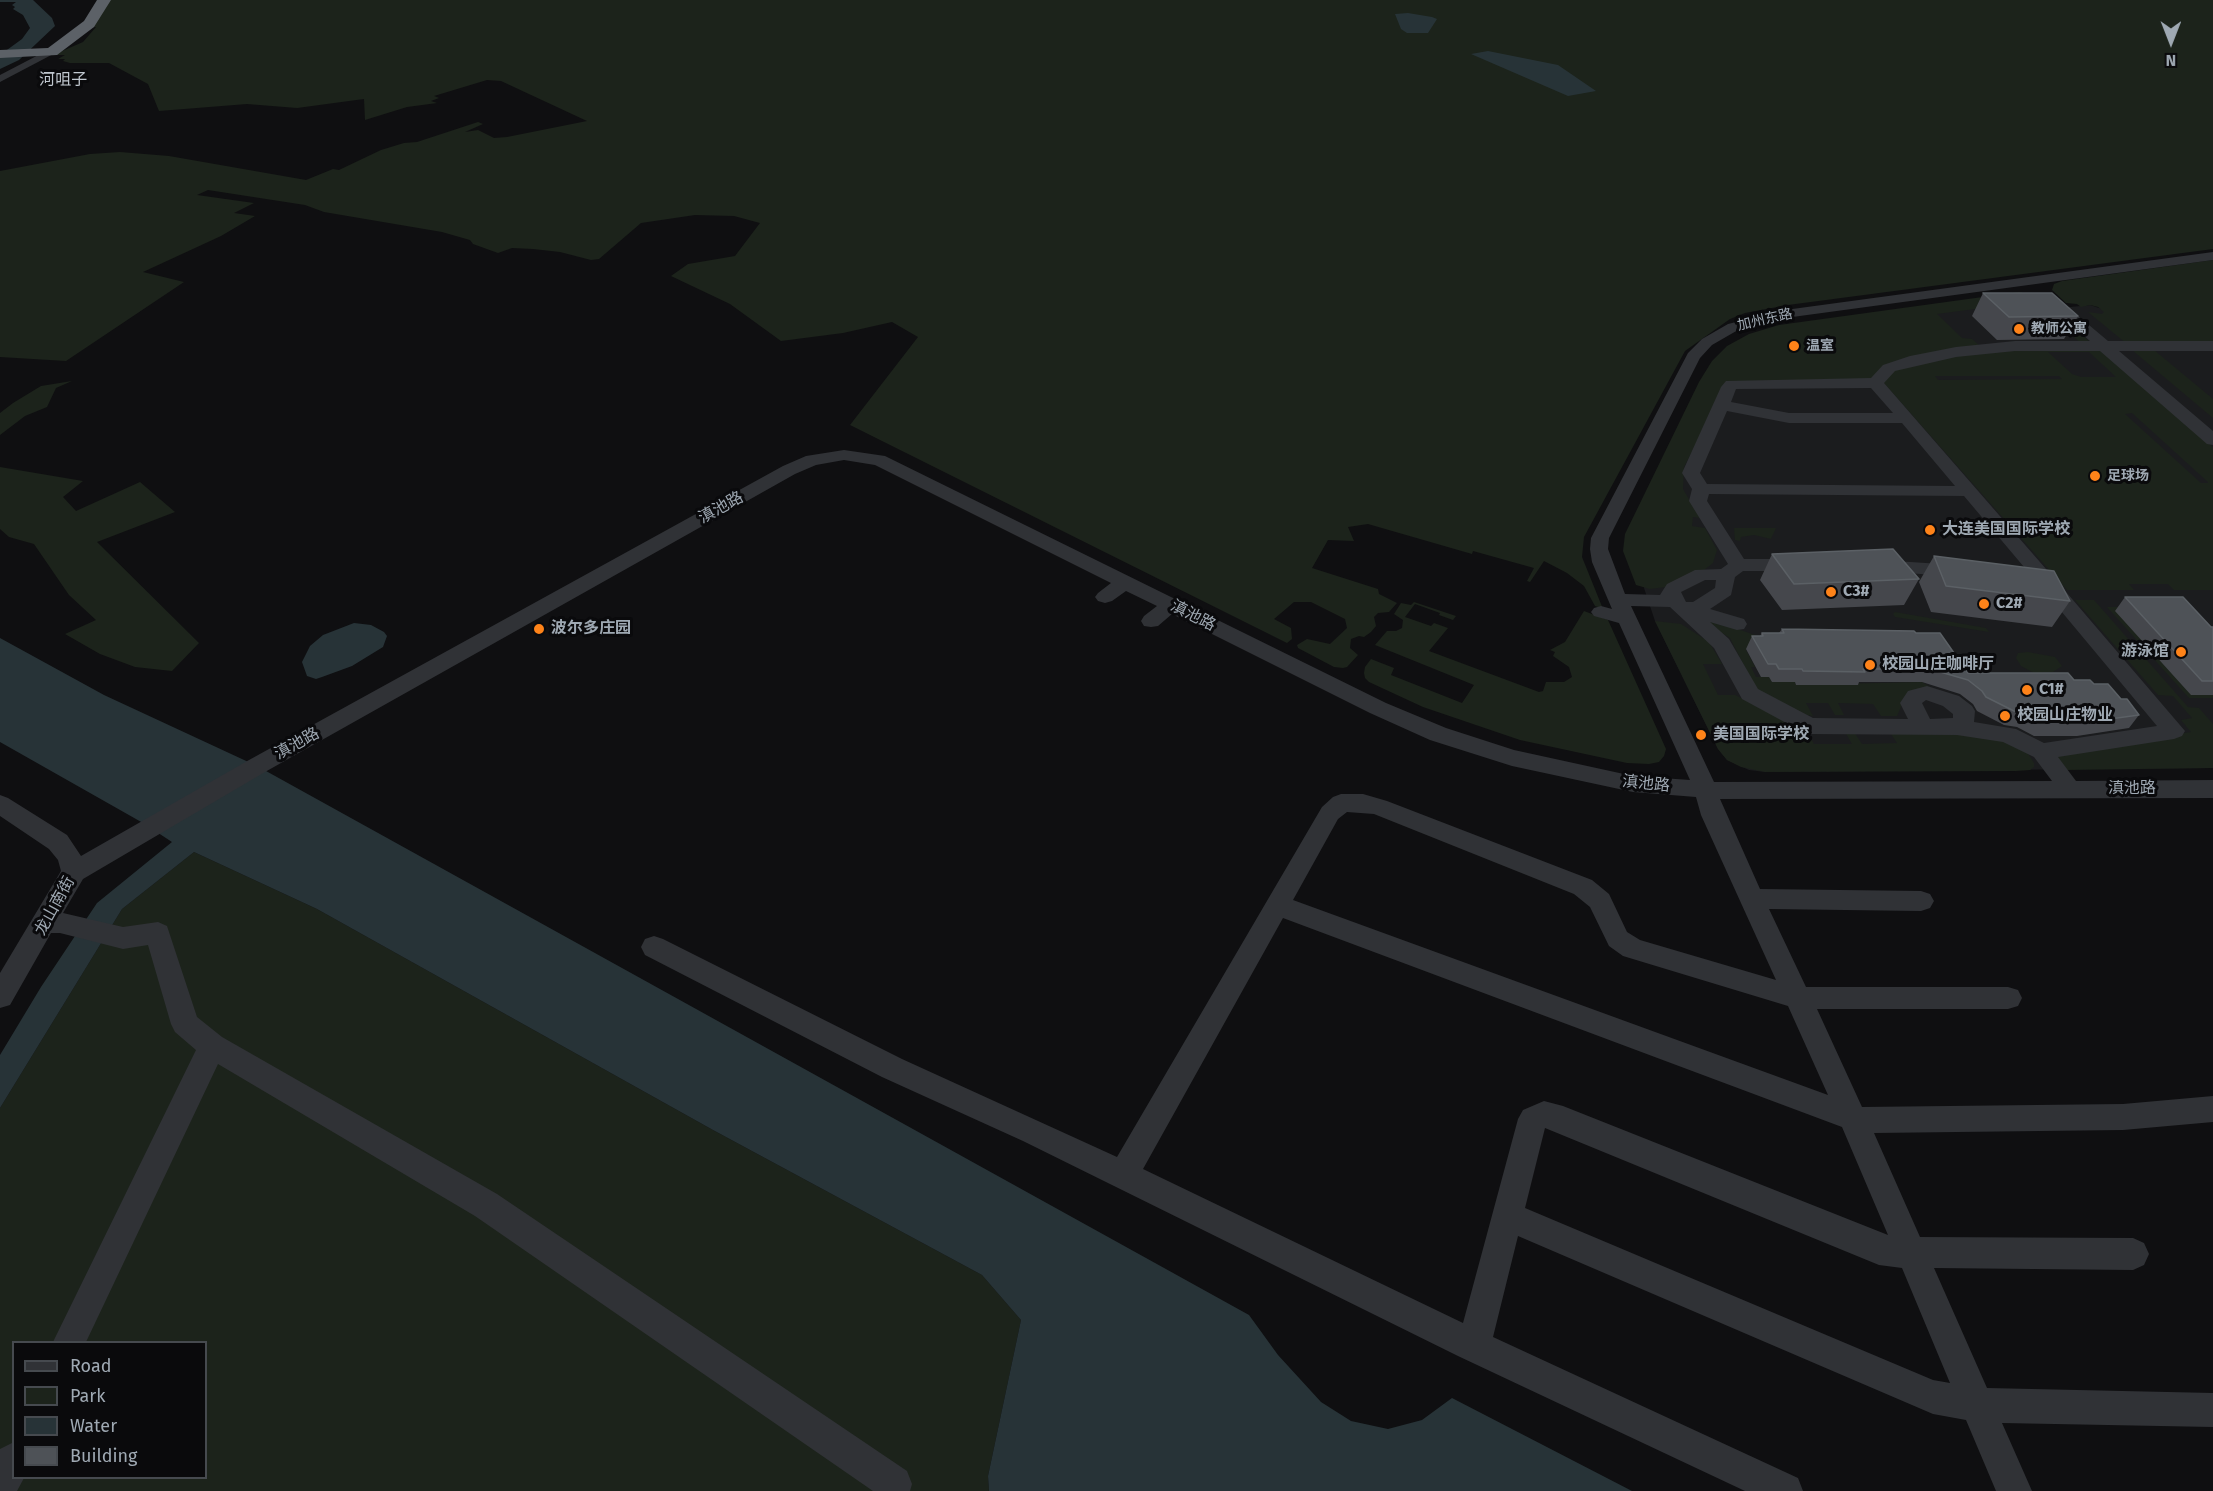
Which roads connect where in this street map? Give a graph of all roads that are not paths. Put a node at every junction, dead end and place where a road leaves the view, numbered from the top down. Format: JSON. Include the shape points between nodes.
{"nodes":[{"id":1,"x":104,"y":0,"type":"edge"},
{"id":2,"x":52,"y":52,"type":"junction"},
{"id":3,"x":0,"y":54,"type":"edge"},
{"id":4,"x":0,"y":79,"type":"edge"},
{"id":5,"x":2213,"y":256,"type":"edge"},
{"id":6,"x":2028,"y":281,"type":"junction"},
{"id":7,"x":2104,"y":346,"type":"junction"},
{"id":8,"x":2213,"y":346,"type":"edge"},
{"id":9,"x":1875,"y":382,"type":"junction"},
{"id":10,"x":1722,"y":405,"type":"junction"},
{"id":11,"x":1906,"y":418,"type":"junction"},
{"id":12,"x":2213,"y":440,"type":"edge"},
{"id":13,"x":1701,"y":489,"type":"junction"},
{"id":14,"x":1969,"y":491,"type":"junction"},
{"id":15,"x":1811,"y":565,"type":"edge"},
{"id":16,"x":1855,"y":566,"type":"edge"},
{"id":17,"x":1732,"y":570,"type":"junction"},
{"id":18,"x":1978,"y":572,"type":"edge"},
{"id":19,"x":2001,"y":572,"type":"edge"},
{"id":20,"x":2039,"y":573,"type":"junction"},
{"id":21,"x":1125,"y":582,"type":"junction"},
{"id":22,"x":1104,"y":597,"type":"dead end"},
{"id":23,"x":1171,"y":605,"type":"junction"},
{"id":24,"x":1682,"y":605,"type":"junction"},
{"id":25,"x":1622,"y":608,"type":"junction"},
{"id":26,"x":1601,"y":612,"type":"dead end"},
{"id":27,"x":1151,"y":621,"type":"dead end"},
{"id":28,"x":1737,"y":624,"type":"dead end"},
{"id":29,"x":1923,"y":726,"type":"junction"},
{"id":30,"x":1957,"y":727,"type":"junction"},
{"id":31,"x":2042,"y":752,"type":"junction"},
{"id":32,"x":1705,"y":789,"type":"junction"},
{"id":33,"x":2213,"y":789,"type":"edge"},
{"id":34,"x":2070,"y":790,"type":"junction"},
{"id":35,"x":0,"y":804,"type":"edge"},
{"id":36,"x":74,"y":872,"type":"junction"},
{"id":37,"x":1752,"y":899,"type":"junction"},
{"id":38,"x":1921,"y":901,"type":"dead end"},
{"id":39,"x":1278,"y":905,"type":"junction"},
{"id":40,"x":45,"y":923,"type":"junction"},
{"id":41,"x":654,"y":947,"type":"dead end"},
{"id":42,"x":0,"y":997,"type":"edge"},
{"id":43,"x":1798,"y":998,"type":"junction"},
{"id":44,"x":2008,"y":998,"type":"dead end"},
{"id":45,"x":212,"y":1046,"type":"junction"},
{"id":46,"x":2213,"y":1109,"type":"edge"},
{"id":47,"x":1853,"y":1118,"type":"junction"},
{"id":48,"x":1123,"y":1175,"type":"junction"},
{"id":49,"x":1508,"y":1216,"type":"junction"},
{"id":50,"x":1911,"y":1252,"type":"junction"},
{"id":51,"x":2133,"y":1254,"type":"dead end"},
{"id":52,"x":69,"y":1341,"type":"edge"},
{"id":53,"x":1473,"y":1345,"type":"junction"},
{"id":54,"x":1977,"y":1405,"type":"junction"},
{"id":55,"x":2213,"y":1410,"type":"edge"},
{"id":56,"x":12,"y":1463,"type":"edge"},
{"id":57,"x":0,"y":1487,"type":"edge"},
{"id":58,"x":892,"y":1491,"type":"edge"},
{"id":59,"x":1785,"y":1491,"type":"edge"},
{"id":60,"x":2014,"y":1491,"type":"edge"}],
"edges":[{"from":1,"to":2,"type":"highway","via":[[89,24]]},
{"from":2,"to":3,"type":"highway"},
{"from":2,"to":4,"type":"street"},
{"from":5,"to":6,"type":"street","name":"加州东路"},
{"from":6,"to":7,"type":"street"},
{"from":6,"to":25,"type":"street","name":"加州东路","via":[[1777,315],[1743,323],[1707,342],[1693,356],[1600,538],[1602,562]]},
{"from":7,"to":8,"type":"street"},
{"from":7,"to":9,"type":"street","via":[[2015,346],[1956,352],[1889,368]]},
{"from":7,"to":12,"type":"street"},
{"from":9,"to":10,"type":"street","via":[[1732,384]]},
{"from":9,"to":11,"type":"street"},
{"from":10,"to":11,"type":"street","via":[[1789,418]]},
{"from":10,"to":13,"type":"street","via":[[1691,473]]},
{"from":11,"to":14,"type":"street"},
{"from":13,"to":14,"type":"street"},
{"from":13,"to":17,"type":"street","via":[[1698,501]]},
{"from":14,"to":20,"type":"street"},
{"from":15,"to":17,"type":"street"},
{"from":16,"to":18,"type":"street"},
{"from":17,"to":24,"type":"street","via":[[1724,591],[1700,606]]},
{"from":17,"to":24,"type":"street","via":[[1702,574],[1674,588],[1670,594]]},
{"from":19,"to":20,"type":"street"},
{"from":20,"to":31,"type":"street","via":[[2174,731]]},
{"from":21,"to":22,"type":"street"},
{"from":21,"to":23,"type":"street","name":"滇池路"},
{"from":21,"to":36,"type":"street","name":"滇池路","via":[[879,460],[856,455],[822,458],[789,470]]},
{"from":23,"to":27,"type":"street"},
{"from":23,"to":32,"type":"street","name":"滇池路","via":[[1438,734],[1572,772],[1633,784]]},
{"from":24,"to":25,"type":"street"},
{"from":24,"to":28,"type":"street"},
{"from":24,"to":29,"type":"street","via":[[1722,644],[1750,694],[1809,726]]},
{"from":25,"to":26,"type":"street","via":[[1614,617]]},
{"from":25,"to":32,"type":"street","name":"加州东路"},
{"from":29,"to":30,"type":"street"},
{"from":29,"to":30,"type":"street","via":[[1911,703],[1916,696],[1927,693],[1960,706],[1965,716]]},
{"from":30,"to":31,"type":"street","via":[[2008,735]]},
{"from":31,"to":34,"type":"street"},
{"from":32,"to":34,"type":"street","name":"滇池路"},
{"from":32,"to":37,"type":"street","name":"加州东路"},
{"from":33,"to":34,"type":"street","name":"滇池路"},
{"from":35,"to":36,"type":"street","name":"龙山南街","via":[[58,842]]},
{"from":36,"to":40,"type":"street","name":"龙山南街"},
{"from":37,"to":38,"type":"street"},
{"from":37,"to":43,"type":"street","name":"加州东路"},
{"from":39,"to":43,"type":"street","via":[[1330,813],[1341,803],[1363,803],[1590,891],[1600,901],[1615,935],[1632,948]]},
{"from":39,"to":47,"type":"street"},
{"from":39,"to":48,"type":"street"},
{"from":40,"to":42,"type":"street","name":"龙山南街"},
{"from":40,"to":45,"type":"street","via":[[60,922],[123,938],[158,933],[185,1024]]},
{"from":41,"to":48,"type":"street","via":[[892,1068]]},
{"from":43,"to":44,"type":"street"},
{"from":43,"to":47,"type":"street","name":"加州东路"},
{"from":45,"to":52,"type":"street"},
{"from":45,"to":58,"type":"street","via":[[486,1205],[894,1484]]},
{"from":46,"to":47,"type":"street","via":[[2123,1117],[1875,1121]]},
{"from":47,"to":50,"type":"street","name":"加州东路"},
{"from":48,"to":53,"type":"street"},
{"from":49,"to":50,"type":"street","via":[[1533,1119],[1544,1114],[1879,1249]]},
{"from":49,"to":53,"type":"street"},
{"from":49,"to":54,"type":"street","via":[[1933,1397]]},
{"from":50,"to":51,"type":"street"},
{"from":50,"to":54,"type":"street","name":"加州东路"},
{"from":53,"to":59,"type":"street"},
{"from":54,"to":55,"type":"street"},
{"from":54,"to":60,"type":"street","name":"加州东路"},
{"from":56,"to":57,"type":"street"}]}
